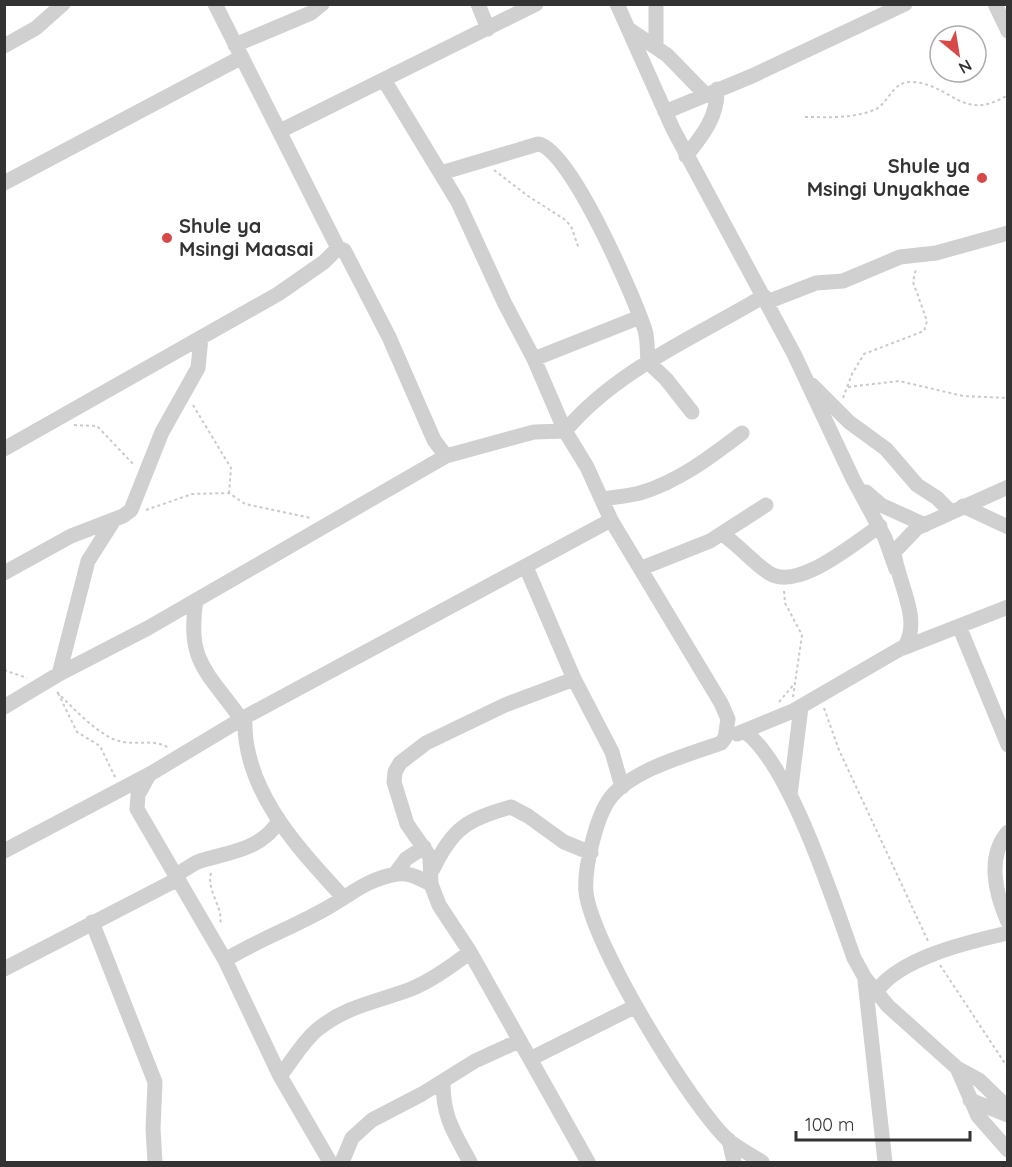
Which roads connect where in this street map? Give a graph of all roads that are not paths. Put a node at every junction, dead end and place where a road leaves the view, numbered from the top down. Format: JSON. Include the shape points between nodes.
{"nodes":[{"id":1,"x":215,"y":4,"type":"edge"},
{"id":2,"x":322,"y":4,"type":"edge"},
{"id":3,"x":478,"y":4,"type":"edge"},
{"id":4,"x":536,"y":4,"type":"edge"},
{"id":5,"x":617,"y":4,"type":"edge"},
{"id":6,"x":656,"y":4,"type":"edge"},
{"id":7,"x":905,"y":4,"type":"edge"},
{"id":8,"x":995,"y":4,"type":"edge"},
{"id":9,"x":64,"y":5,"type":"edge"},
{"id":10,"x":488,"y":28,"type":"junction"},
{"id":11,"x":630,"y":30,"type":"junction"},
{"id":12,"x":1008,"y":31,"type":"edge"},
{"id":13,"x":4,"y":46,"type":"edge"},
{"id":14,"x":656,"y":47,"type":"junction"},
{"id":15,"x":238,"y":51,"type":"junction"},
{"id":16,"x":384,"y":80,"type":"junction"},
{"id":17,"x":711,"y":92,"type":"junction"},
{"id":18,"x":665,"y":112,"type":"junction"},
{"id":19,"x":280,"y":131,"type":"junction"},
{"id":20,"x":686,"y":156,"type":"junction"},
{"id":21,"x":441,"y":173,"type":"junction"},
{"id":22,"x":4,"y":183,"type":"edge"},
{"id":23,"x":1008,"y":233,"type":"edge"},
{"id":24,"x":338,"y":248,"type":"junction"},
{"id":25,"x":766,"y":299,"type":"junction"},
{"id":26,"x":640,"y":317,"type":"junction"},
{"id":27,"x":201,"y":338,"type":"junction"},
{"id":28,"x":534,"y":359,"type":"junction"},
{"id":29,"x":648,"y":362,"type":"junction"},
{"id":30,"x":806,"y":379,"type":"junction"},
{"id":31,"x":692,"y":412,"type":"dead end"},
{"id":32,"x":565,"y":431,"type":"junction"},
{"id":33,"x":742,"y":433,"type":"dead end"},
{"id":34,"x":4,"y":449,"type":"edge"},
{"id":35,"x":446,"y":456,"type":"junction"},
{"id":36,"x":855,"y":482,"type":"junction"},
{"id":37,"x":1008,"y":487,"type":"edge"},
{"id":38,"x":603,"y":499,"type":"junction"},
{"id":39,"x":766,"y":505,"type":"dead end"},
{"id":40,"x":957,"y":509,"type":"junction"},
{"id":41,"x":114,"y":520,"type":"junction"},
{"id":42,"x":611,"y":520,"type":"junction"},
{"id":43,"x":926,"y":525,"type":"junction"},
{"id":44,"x":880,"y":526,"type":"junction"},
{"id":45,"x":1008,"y":527,"type":"edge"},
{"id":46,"x":722,"y":534,"type":"junction"},
{"id":47,"x":526,"y":567,"type":"junction"},
{"id":48,"x":642,"y":568,"type":"junction"},
{"id":49,"x":896,"y":569,"type":"junction"},
{"id":50,"x":4,"y":573,"type":"edge"},
{"id":51,"x":196,"y":600,"type":"junction"},
{"id":52,"x":1008,"y":607,"type":"edge"},
{"id":53,"x":958,"y":626,"type":"junction"},
{"id":54,"x":903,"y":648,"type":"junction"},
{"id":55,"x":574,"y":679,"type":"junction"},
{"id":56,"x":49,"y":680,"type":"junction"},
{"id":57,"x":4,"y":707,"type":"edge"},
{"id":58,"x":794,"y":710,"type":"junction"},
{"id":59,"x":243,"y":718,"type":"junction"},
{"id":60,"x":745,"y":732,"type":"junction"},
{"id":61,"x":725,"y":738,"type":"junction"},
{"id":62,"x":1008,"y":745,"type":"edge"},
{"id":63,"x":150,"y":774,"type":"junction"},
{"id":64,"x":622,"y":787,"type":"junction"},
{"id":65,"x":790,"y":795,"type":"junction"},
{"id":66,"x":279,"y":821,"type":"junction"},
{"id":67,"x":1008,"y":832,"type":"edge"},
{"id":68,"x":424,"y":847,"type":"junction"},
{"id":69,"x":4,"y":851,"type":"edge"},
{"id":70,"x":591,"y":853,"type":"junction"},
{"id":71,"x":433,"y":869,"type":"junction"},
{"id":72,"x":396,"y":874,"type":"junction"},
{"id":73,"x":177,"y":878,"type":"junction"},
{"id":74,"x":431,"y":884,"type":"junction"},
{"id":75,"x":343,"y":897,"type":"junction"},
{"id":76,"x":92,"y":922,"type":"junction"},
{"id":77,"x":1008,"y":922,"type":"edge"},
{"id":78,"x":1008,"y":933,"type":"edge"},
{"id":79,"x":470,"y":952,"type":"junction"},
{"id":80,"x":225,"y":960,"type":"junction"},
{"id":81,"x":4,"y":969,"type":"edge"},
{"id":82,"x":865,"y":978,"type":"junction"},
{"id":83,"x":876,"y":992,"type":"junction"},
{"id":84,"x":636,"y":1006,"type":"junction"},
{"id":85,"x":519,"y":1041,"type":"junction"},
{"id":86,"x":530,"y":1059,"type":"junction"},
{"id":87,"x":957,"y":1068,"type":"junction"},
{"id":88,"x":280,"y":1076,"type":"junction"},
{"id":89,"x":443,"y":1082,"type":"junction"},
{"id":90,"x":970,"y":1100,"type":"junction"},
{"id":91,"x":1008,"y":1108,"type":"edge"},
{"id":92,"x":1008,"y":1115,"type":"edge"},
{"id":93,"x":729,"y":1140,"type":"junction"},
{"id":94,"x":1008,"y":1150,"type":"edge"},
{"id":95,"x":155,"y":1162,"type":"edge"},
{"id":96,"x":330,"y":1162,"type":"edge"},
{"id":97,"x":342,"y":1162,"type":"edge"},
{"id":98,"x":470,"y":1162,"type":"edge"},
{"id":99,"x":588,"y":1162,"type":"edge"},
{"id":100,"x":734,"y":1162,"type":"edge"},
{"id":101,"x":762,"y":1162,"type":"edge"},
{"id":102,"x":885,"y":1162,"type":"edge"}],
"edges":[{"from":1,"to":15,"type":"street"},
{"from":2,"to":15,"type":"street","via":[[311,14]]},
{"from":3,"to":10,"type":"street"},
{"from":4,"to":10,"type":"street"},
{"from":5,"to":11,"type":"street"},
{"from":6,"to":14,"type":"street"},
{"from":7,"to":17,"type":"street"},
{"from":8,"to":12,"type":"street"},
{"from":9,"to":13,"type":"street","via":[[36,28]]},
{"from":10,"to":16,"type":"street"},
{"from":11,"to":14,"type":"street"},
{"from":11,"to":18,"type":"street"},
{"from":14,"to":17,"type":"street"},
{"from":15,"to":19,"type":"street"},
{"from":15,"to":22,"type":"street"},
{"from":16,"to":19,"type":"street"},
{"from":16,"to":21,"type":"street"},
{"from":17,"to":18,"type":"street"},
{"from":17,"to":20,"type":"street","via":[[717,102],[712,119]]},
{"from":18,"to":20,"type":"street"},
{"from":19,"to":24,"type":"street"},
{"from":20,"to":25,"type":"street"},
{"from":21,"to":26,"type":"street","via":[[538,144],[550,147],[594,214]]},
{"from":21,"to":28,"type":"street","via":[[459,202]]},
{"from":23,"to":25,"type":"street","via":[[936,253],[900,257],[843,282],[816,283]]},
{"from":24,"to":27,"type":"street","via":[[304,276]]},
{"from":24,"to":35,"type":"street","via":[[344,250],[389,337],[434,440]]},
{"from":25,"to":29,"type":"street"},
{"from":25,"to":30,"type":"street"},
{"from":26,"to":28,"type":"street"},
{"from":26,"to":29,"type":"street"},
{"from":27,"to":34,"type":"street"},
{"from":27,"to":41,"type":"street","via":[[198,368],[173,410],[143,474],[137,498],[131,510]]},
{"from":28,"to":32,"type":"street"},
{"from":29,"to":31,"type":"street"},
{"from":29,"to":32,"type":"street","via":[[586,406]]},
{"from":30,"to":36,"type":"street"},
{"from":30,"to":40,"type":"street","via":[[837,411],[886,449],[917,484]]},
{"from":32,"to":35,"type":"street","via":[[534,432]]},
{"from":32,"to":38,"type":"street"},
{"from":33,"to":38,"type":"street","via":[[664,484]]},
{"from":35,"to":51,"type":"street"},
{"from":36,"to":43,"type":"street","via":[[881,505]]},
{"from":36,"to":44,"type":"street"},
{"from":37,"to":40,"type":"street"},
{"from":38,"to":42,"type":"street"},
{"from":39,"to":46,"type":"street"},
{"from":40,"to":43,"type":"street"},
{"from":40,"to":45,"type":"street"},
{"from":41,"to":50,"type":"street","via":[[71,536]]},
{"from":41,"to":56,"type":"street","via":[[88,561]]},
{"from":42,"to":47,"type":"street"},
{"from":42,"to":48,"type":"street"},
{"from":43,"to":49,"type":"street","via":[[899,544],[894,552]]},
{"from":44,"to":46,"type":"street","via":[[828,562],[790,578],[767,572]]},
{"from":44,"to":49,"type":"street"},
{"from":46,"to":48,"type":"street"},
{"from":47,"to":55,"type":"street"},
{"from":47,"to":59,"type":"street"},
{"from":48,"to":61,"type":"street","via":[[721,703],[728,719]]},
{"from":49,"to":54,"type":"street","via":[[912,623],[911,637]]},
{"from":51,"to":56,"type":"street"},
{"from":51,"to":59,"type":"street","via":[[192,636],[197,656]]},
{"from":52,"to":53,"type":"street"},
{"from":53,"to":54,"type":"street"},
{"from":53,"to":62,"type":"street"},
{"from":54,"to":58,"type":"street"},
{"from":55,"to":64,"type":"street","via":[[605,736]]},
{"from":55,"to":68,"type":"street","via":[[455,728],[400,763],[395,772],[397,793],[407,824]]},
{"from":56,"to":57,"type":"street"},
{"from":58,"to":60,"type":"street"},
{"from":58,"to":65,"type":"street","via":[[802,717]]},
{"from":59,"to":63,"type":"street"},
{"from":59,"to":66,"type":"street","via":[[246,753]]},
{"from":60,"to":61,"type":"street"},
{"from":60,"to":65,"type":"street","via":[[757,741]]},
{"from":61,"to":64,"type":"street"},
{"from":63,"to":69,"type":"street"},
{"from":63,"to":73,"type":"street","via":[[138,795],[137,809]]},
{"from":64,"to":70,"type":"street","via":[[605,807]]},
{"from":65,"to":82,"type":"street"},
{"from":66,"to":73,"type":"street","via":[[258,841],[220,858],[200,861]]},
{"from":66,"to":75,"type":"street"},
{"from":67,"to":77,"type":"street","via":[[998,846],[996,859],[997,897]]},
{"from":68,"to":71,"type":"street"},
{"from":68,"to":72,"type":"street","via":[[406,859]]},
{"from":70,"to":71,"type":"street","via":[[553,836],[511,807],[480,818],[450,836]]},
{"from":70,"to":84,"type":"street","via":[[586,878],[592,916]]},
{"from":71,"to":74,"type":"street"},
{"from":72,"to":74,"type":"street","via":[[412,875]]},
{"from":72,"to":75,"type":"street","via":[[372,881]]},
{"from":73,"to":76,"type":"street"},
{"from":73,"to":80,"type":"street"},
{"from":74,"to":79,"type":"street","via":[[439,905]]},
{"from":75,"to":80,"type":"street"},
{"from":76,"to":81,"type":"street"},
{"from":76,"to":95,"type":"street","via":[[155,1082]]},
{"from":78,"to":83,"type":"street","via":[[900,969]]},
{"from":79,"to":85,"type":"street"},
{"from":79,"to":88,"type":"street","via":[[410,989],[357,1005],[334,1018],[316,1031]]},
{"from":80,"to":88,"type":"street"},
{"from":82,"to":83,"type":"street"},
{"from":82,"to":102,"type":"street"},
{"from":83,"to":87,"type":"street","via":[[903,1022]]},
{"from":84,"to":86,"type":"street"},
{"from":84,"to":93,"type":"street","via":[[702,1111]]},
{"from":85,"to":86,"type":"street"},
{"from":85,"to":89,"type":"street"},
{"from":86,"to":99,"type":"street"},
{"from":87,"to":90,"type":"street"},
{"from":87,"to":91,"type":"street","via":[[990,1089]]},
{"from":88,"to":96,"type":"street"},
{"from":89,"to":97,"type":"street","via":[[359,1129]]},
{"from":89,"to":98,"type":"street","via":[[448,1122]]},
{"from":90,"to":92,"type":"street"},
{"from":90,"to":94,"type":"street","via":[[987,1129]]},
{"from":93,"to":100,"type":"street"},
{"from":93,"to":101,"type":"street"}]}
